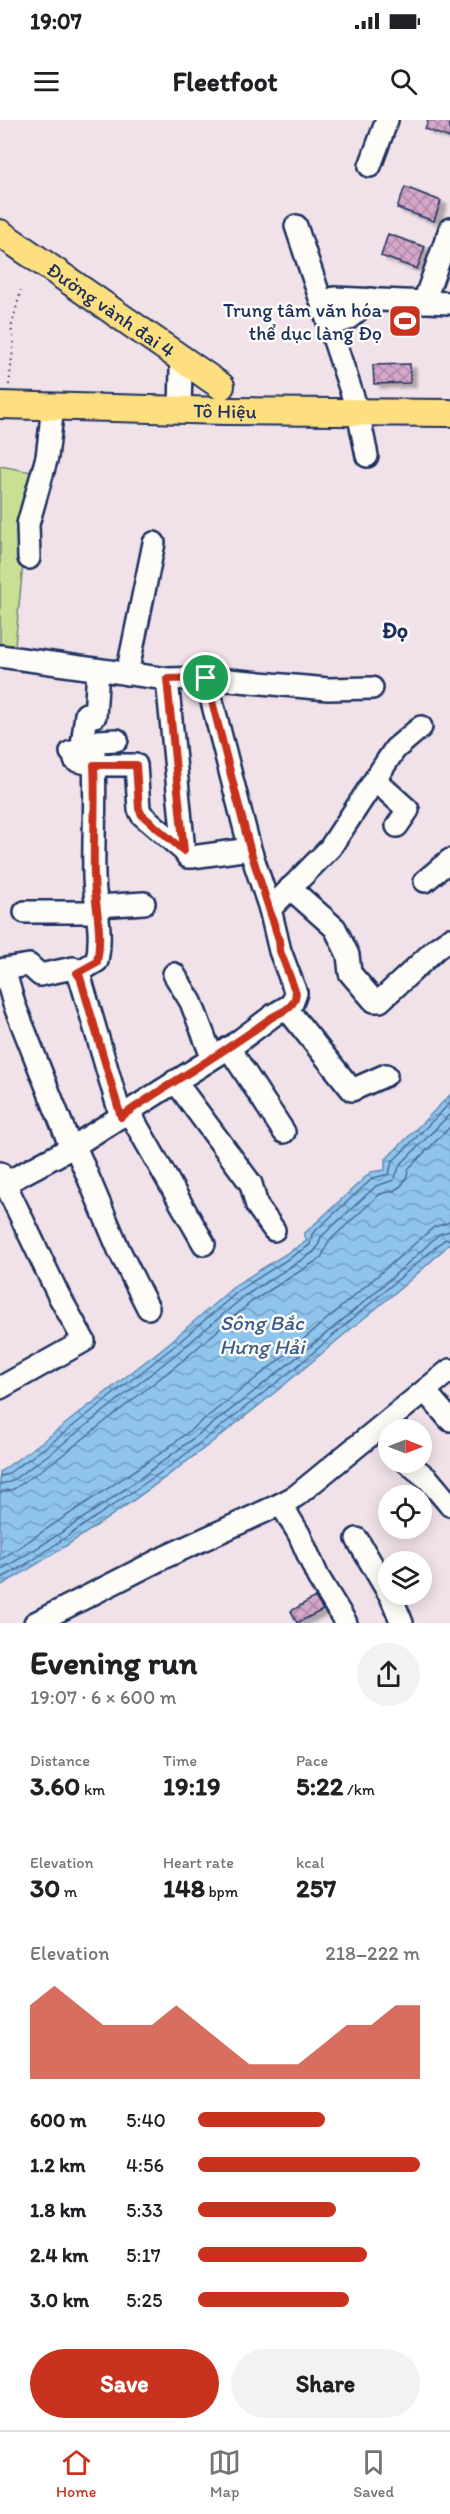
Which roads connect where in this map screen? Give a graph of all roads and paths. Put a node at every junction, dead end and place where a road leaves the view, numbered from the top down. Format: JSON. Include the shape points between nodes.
{"nodes":[{"id":1,"x":387,"y":120,"type":"edge"},
{"id":2,"x":370,"y":166,"type":"dead end"},
{"id":3,"x":296,"y":225,"type":"dead end"},
{"id":4,"x":450,"y":229,"type":"edge"},
{"id":5,"x":0,"y":233,"type":"edge"},
{"id":6,"x":21,"y":290,"type":"dead end"},
{"id":7,"x":334,"y":298,"type":"dead end"},
{"id":8,"x":371,"y":299,"type":"junction"},
{"id":9,"x":424,"y":302,"type":"junction"},
{"id":10,"x":450,"y":303,"type":"edge"},
{"id":11,"x":330,"y":325,"type":"junction"},
{"id":12,"x":179,"y":357,"type":"junction"},
{"id":13,"x":221,"y":386,"type":"dead end"},
{"id":14,"x":4,"y":405,"type":"edge"},
{"id":15,"x":52,"y":407,"type":"junction"},
{"id":16,"x":180,"y":410,"type":"junction"},
{"id":17,"x":358,"y":412,"type":"junction"},
{"id":18,"x":450,"y":413,"type":"edge"},
{"id":19,"x":367,"y":456,"type":"dead end"},
{"id":20,"x":154,"y":543,"type":"dead end"},
{"id":21,"x":28,"y":558,"type":"dead end"},
{"id":22,"x":0,"y":656,"type":"edge"},
{"id":23,"x":98,"y":670,"type":"junction"},
{"id":24,"x":127,"y":674,"type":"junction"},
{"id":25,"x":167,"y":679,"type":"junction"},
{"id":26,"x":202,"y":684,"type":"junction"},
{"id":27,"x":372,"y":687,"type":"dead end"},
{"id":28,"x":421,"y":727,"type":"dead end"},
{"id":29,"x":117,"y":740,"type":"dead end"},
{"id":30,"x":79,"y":759,"type":"junction"},
{"id":31,"x":376,"y":781,"type":"junction"},
{"id":32,"x":397,"y":826,"type":"dead end"},
{"id":33,"x":250,"y":849,"type":"junction"},
{"id":34,"x":184,"y":851,"type":"junction"},
{"id":35,"x":450,"y":860,"type":"edge"},
{"id":36,"x":425,"y":881,"type":"dead end"},
{"id":37,"x":290,"y":888,"type":"junction"},
{"id":38,"x":144,"y":903,"type":"dead end"},
{"id":39,"x":99,"y":909,"type":"junction"},
{"id":40,"x":270,"y":909,"type":"junction"},
{"id":41,"x":25,"y":912,"type":"dead end"},
{"id":42,"x":450,"y":939,"type":"edge"},
{"id":43,"x":2,"y":970,"type":"edge"},
{"id":44,"x":77,"y":973,"type":"junction"},
{"id":45,"x":174,"y":974,"type":"dead end"},
{"id":46,"x":287,"y":1009,"type":"junction"},
{"id":47,"x":220,"y":1053,"type":"junction"},
{"id":48,"x":386,"y":1075,"type":"dead end"},
{"id":49,"x":175,"y":1081,"type":"junction"},
{"id":50,"x":125,"y":1114,"type":"junction"},
{"id":51,"x":284,"y":1132,"type":"dead end"},
{"id":52,"x":73,"y":1147,"type":"junction"},
{"id":53,"x":2,"y":1180,"type":"edge"},
{"id":54,"x":274,"y":1230,"type":"dead end"},
{"id":55,"x":204,"y":1244,"type":"dead end"},
{"id":56,"x":148,"y":1308,"type":"dead end"},
{"id":57,"x":450,"y":1370,"type":"edge"},
{"id":58,"x":0,"y":1388,"type":"edge"},
{"id":59,"x":425,"y":1391,"type":"junction"},
{"id":60,"x":397,"y":1419,"type":"edge"},
{"id":61,"x":450,"y":1420,"type":"edge"},
{"id":62,"x":378,"y":1436,"type":"edge"},
{"id":63,"x":421,"y":1473,"type":"edge"},
{"id":64,"x":282,"y":1504,"type":"junction"},
{"id":65,"x":450,"y":1505,"type":"edge"},
{"id":66,"x":357,"y":1539,"type":"dead end"},
{"id":67,"x":378,"y":1574,"type":"edge"},
{"id":68,"x":394,"y":1605,"type":"edge"},
{"id":69,"x":65,"y":1616,"type":"edge"},
{"id":70,"x":35,"y":1623,"type":"edge"},
{"id":71,"x":346,"y":1623,"type":"edge"},
{"id":72,"x":402,"y":1623,"type":"edge"}],
"edges":[{"from":1,"to":2,"type":"street"},
{"from":3,"to":11,"type":"street"},
{"from":4,"to":9,"type":"street"},
{"from":5,"to":12,"type":"main road","name":"Đường vành đai 4"},
{"from":6,"to":14,"type":"path","via":[[11,328],[14,340]]},
{"from":7,"to":8,"type":"street"},
{"from":8,"to":9,"type":"street"},
{"from":8,"to":11,"type":"street","via":[[348,319]]},
{"from":9,"to":10,"type":"street"},
{"from":11,"to":17,"type":"street"},
{"from":12,"to":13,"type":"main road","name":"Đường vành đai 4"},
{"from":12,"to":16,"type":"street"},
{"from":14,"to":15,"type":"main road","name":"Tô Hiệu"},
{"from":15,"to":16,"type":"main road","name":"Tô Hiệu"},
{"from":15,"to":21,"type":"street","via":[[47,457],[28,524]]},
{"from":16,"to":17,"type":"main road","name":"Tô Hiệu"},
{"from":17,"to":18,"type":"main road","name":"Tô Hiệu"},
{"from":17,"to":19,"type":"street"},
{"from":20,"to":24,"type":"street"},
{"from":22,"to":23,"type":"street"},
{"from":23,"to":24,"type":"street"},
{"from":23,"to":30,"type":"street","via":[[95,716],[86,714]]},
{"from":24,"to":25,"type":"street"},
{"from":25,"to":26,"type":"street"},
{"from":25,"to":34,"type":"street"},
{"from":26,"to":27,"type":"street"},
{"from":26,"to":33,"type":"street"},
{"from":28,"to":31,"type":"street","via":[[396,750]]},
{"from":29,"to":30,"type":"street","via":[[98,741]]},
{"from":30,"to":34,"type":"street","via":[[136,765],[142,815]]},
{"from":30,"to":39,"type":"street"},
{"from":31,"to":32,"type":"street","via":[[408,810]]},
{"from":31,"to":37,"type":"street","via":[[330,848]]},
{"from":33,"to":34,"type":"street","via":[[192,857]]},
{"from":33,"to":40,"type":"street"},
{"from":35,"to":36,"type":"street"},
{"from":37,"to":40,"type":"street"},
{"from":37,"to":42,"type":"street","via":[[335,928],[348,955],[350,973],[374,1001],[380,1002]]},
{"from":38,"to":39,"type":"street"},
{"from":39,"to":41,"type":"street"},
{"from":39,"to":44,"type":"street","via":[[97,962]]},
{"from":40,"to":46,"type":"street","via":[[296,993]]},
{"from":43,"to":44,"type":"street","via":[[28,964],[40,975],[73,968]]},
{"from":43,"to":52,"type":"street"},
{"from":44,"to":50,"type":"street"},
{"from":45,"to":47,"type":"street"},
{"from":46,"to":47,"type":"street"},
{"from":46,"to":48,"type":"street","via":[[352,1090]]},
{"from":47,"to":49,"type":"street"},
{"from":47,"to":51,"type":"street"},
{"from":49,"to":50,"type":"street"},
{"from":49,"to":54,"type":"street","via":[[251,1184],[257,1206]]},
{"from":50,"to":52,"type":"street"},
{"from":50,"to":55,"type":"street"},
{"from":52,"to":53,"type":"street"},
{"from":52,"to":56,"type":"street"},
{"from":53,"to":58,"type":"street","via":[[84,1341]]},
{"from":57,"to":59,"type":"street"},
{"from":59,"to":60,"type":"street"},
{"from":59,"to":61,"type":"street"},
{"from":62,"to":64,"type":"street"},
{"from":63,"to":65,"type":"street"},
{"from":64,"to":69,"type":"street","via":[[165,1557]]},
{"from":64,"to":71,"type":"street"},
{"from":66,"to":67,"type":"street"},
{"from":68,"to":72,"type":"street"},
{"from":69,"to":70,"type":"street"}]}
